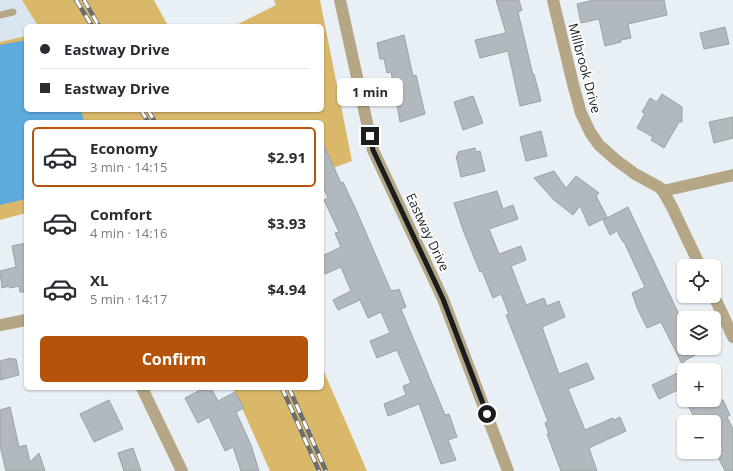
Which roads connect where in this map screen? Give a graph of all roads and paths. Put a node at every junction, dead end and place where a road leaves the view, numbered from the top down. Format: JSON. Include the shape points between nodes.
{"nodes":[{"id":1,"x":340,"y":0,"type":"edge"},
{"id":2,"x":553,"y":0,"type":"edge"},
{"id":3,"x":13,"y":12,"type":"dead end"},
{"id":4,"x":0,"y":15,"type":"edge"},
{"id":5,"x":733,"y":175,"type":"edge"},
{"id":6,"x":663,"y":191,"type":"junction"},
{"id":7,"x":697,"y":259,"type":"edge"},
{"id":8,"x":717,"y":303,"type":"edge"},
{"id":9,"x":24,"y":320,"type":"edge"},
{"id":10,"x":0,"y":325,"type":"edge"},
{"id":11,"x":733,"y":336,"type":"edge"},
{"id":12,"x":143,"y":390,"type":"edge"},
{"id":13,"x":182,"y":471,"type":"edge"},
{"id":14,"x":508,"y":471,"type":"edge"}],
"edges":[{"from":1,"to":14,"type":"street","name":"Eastway Drive","via":[[373,150],[443,299]]},
{"from":2,"to":6,"type":"street","name":"Millbrook Drive","via":[[581,113],[590,132],[599,145],[616,160]]},
{"from":3,"to":4,"type":"lane"},
{"from":5,"to":6,"type":"street"},
{"from":6,"to":7,"type":"street","name":"Millbrook Drive"},
{"from":8,"to":11,"type":"street"},
{"from":9,"to":10,"type":"street"},
{"from":12,"to":13,"type":"street"}]}
